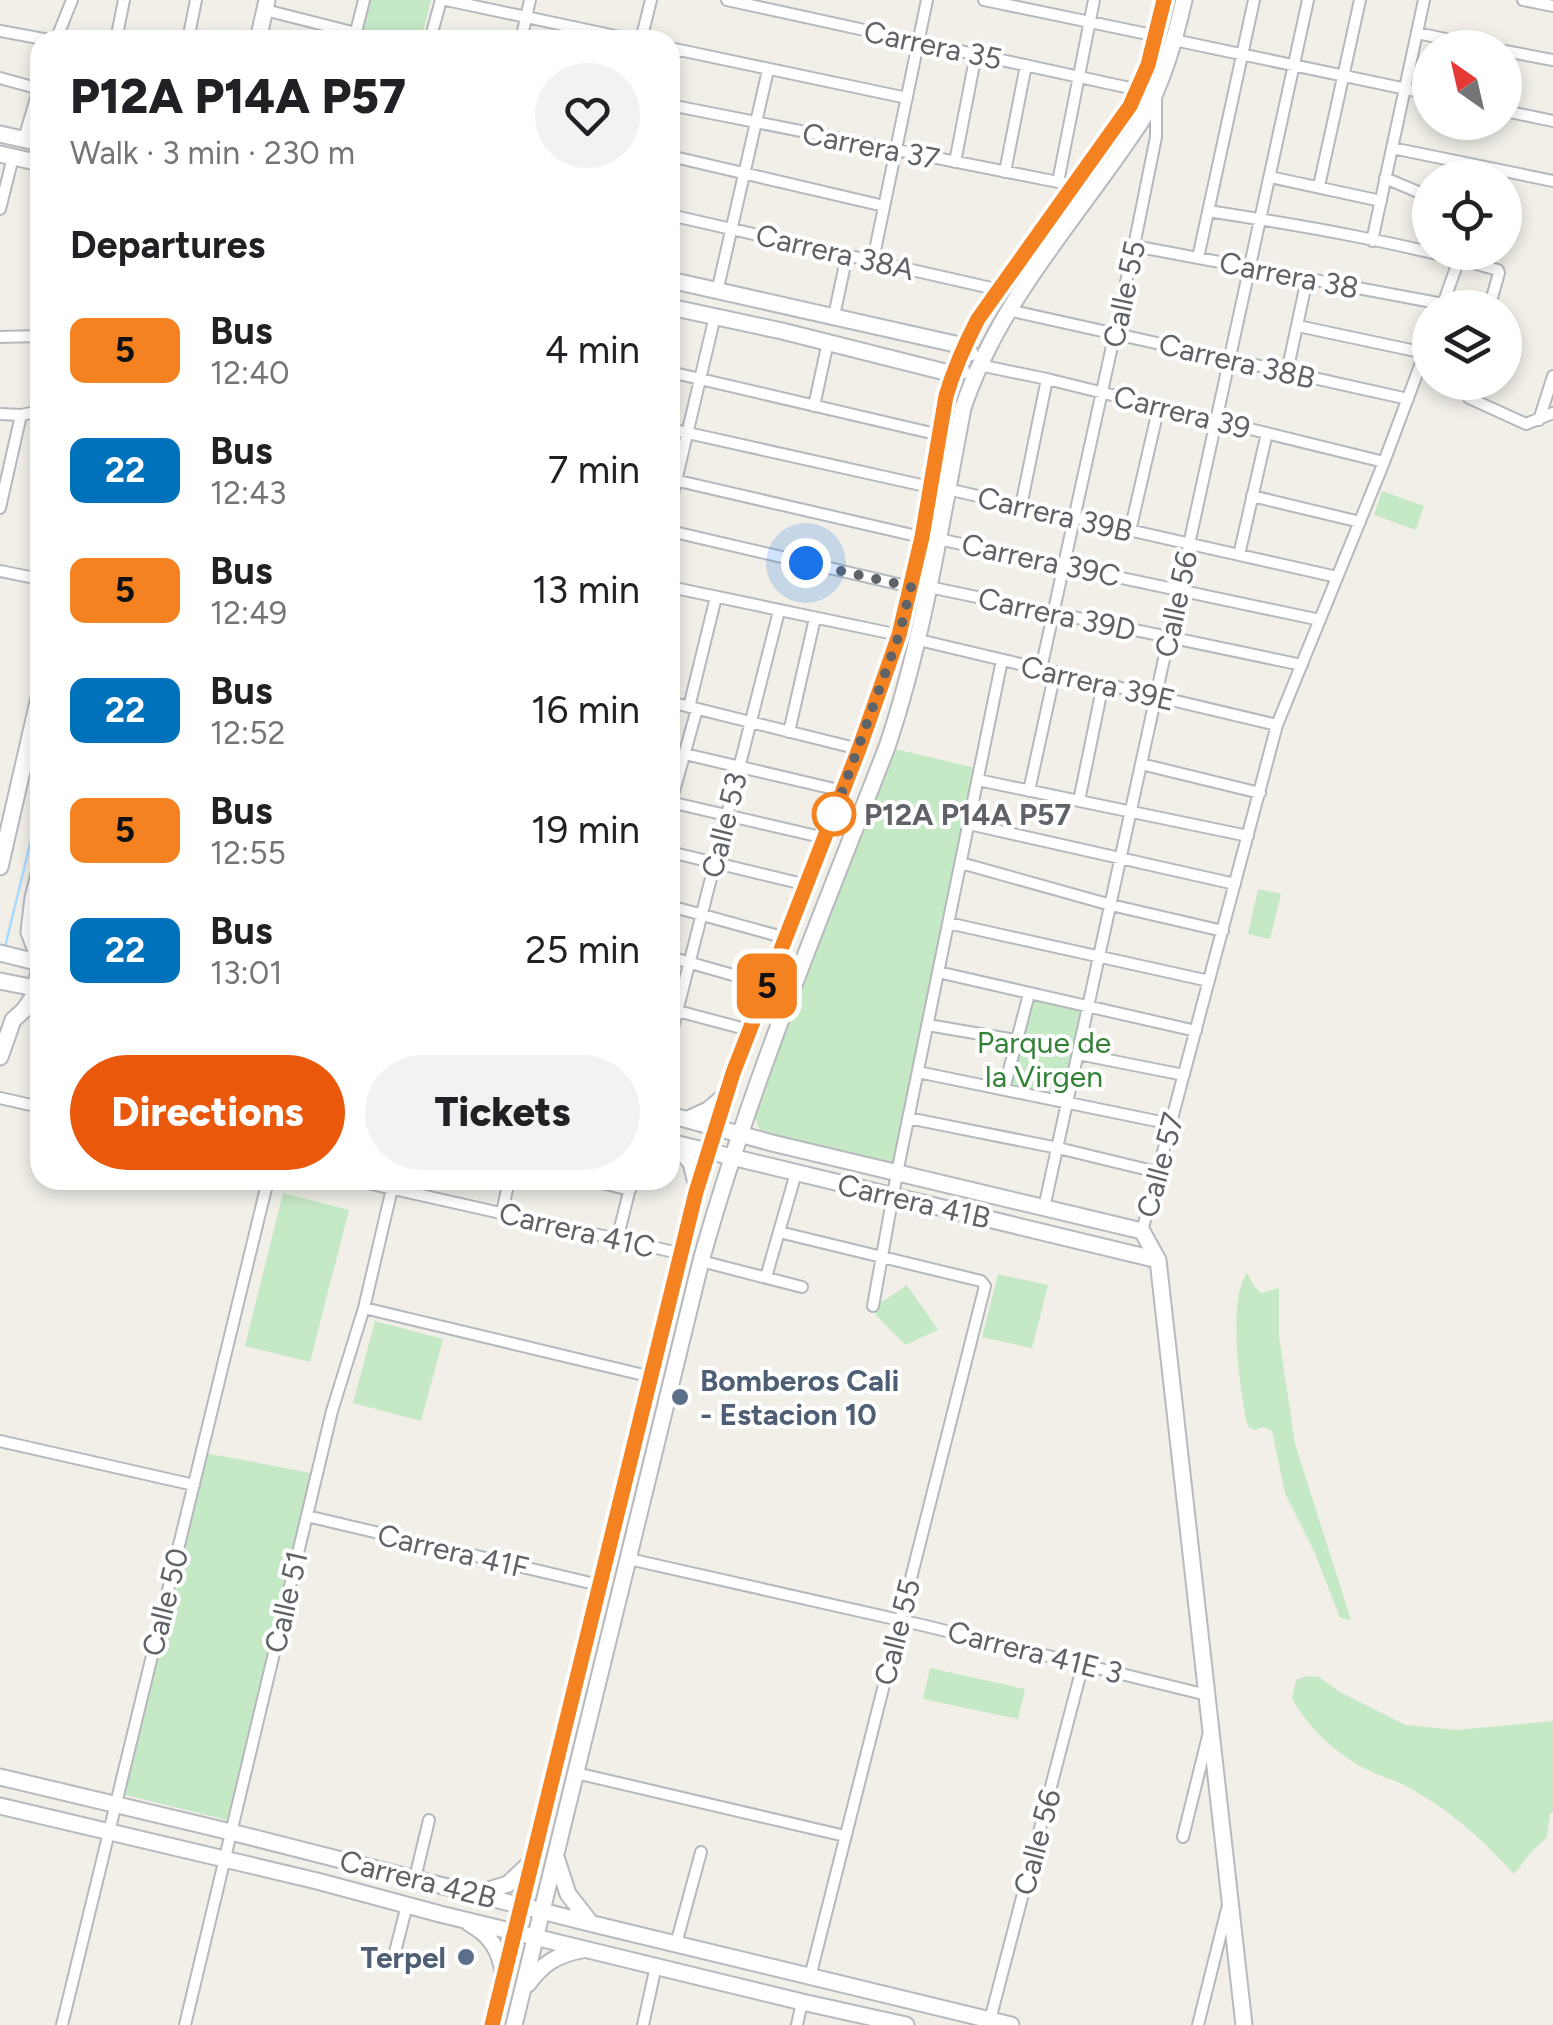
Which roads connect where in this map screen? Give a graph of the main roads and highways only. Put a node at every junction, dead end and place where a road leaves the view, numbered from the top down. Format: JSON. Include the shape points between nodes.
{"nodes":[{"id":1,"x":1164,"y":0,"type":"edge"},
{"id":2,"x":1184,"y":0,"type":"edge"},
{"id":3,"x":266,"y":5,"type":"edge"},
{"id":4,"x":260,"y":30,"type":"edge"},
{"id":5,"x":0,"y":134,"type":"edge"},
{"id":6,"x":30,"y":141,"type":"edge"},
{"id":7,"x":680,"y":283,"type":"edge"},
{"id":8,"x":750,"y":298,"type":"junction"},
{"id":9,"x":789,"y":307,"type":"junction"},
{"id":10,"x":680,"y":309,"type":"edge"},
{"id":11,"x":978,"y":319,"type":"junction"},
{"id":12,"x":741,"y":322,"type":"junction"},
{"id":13,"x":782,"y":331,"type":"junction"},
{"id":14,"x":939,"y":340,"type":"junction"},
{"id":15,"x":964,"y":346,"type":"junction"},
{"id":16,"x":980,"y":365,"type":"junction"},
{"id":17,"x":925,"y":366,"type":"junction"},
{"id":18,"x":953,"y":374,"type":"junction"},
{"id":19,"x":946,"y":396,"type":"junction"},
{"id":20,"x":939,"y":488,"type":"junction"},
{"id":21,"x":930,"y":538,"type":"junction"},
{"id":22,"x":30,"y":725,"type":"edge"},
{"id":23,"x":8,"y":796,"type":"edge"},
{"id":24,"x":0,"y":867,"type":"edge"},
{"id":25,"x":0,"y":953,"type":"edge"},
{"id":26,"x":30,"y":960,"type":"edge"},
{"id":27,"x":0,"y":980,"type":"edge"},
{"id":28,"x":30,"y":987,"type":"edge"},
{"id":29,"x":30,"y":993,"type":"edge"},
{"id":30,"x":0,"y":1057,"type":"edge"},
{"id":31,"x":733,"y":1073,"type":"junction"},
{"id":32,"x":754,"y":1089,"type":"junction"},
{"id":33,"x":726,"y":1094,"type":"junction"},
{"id":34,"x":680,"y":1118,"type":"edge"},
{"id":35,"x":688,"y":1120,"type":"junction"},
{"id":36,"x":717,"y":1128,"type":"junction"},
{"id":37,"x":739,"y":1134,"type":"junction"},
{"id":38,"x":772,"y":1143,"type":"junction"},
{"id":39,"x":680,"y":1145,"type":"edge"},
{"id":40,"x":680,"y":1151,"type":"edge"},
{"id":41,"x":710,"y":1152,"type":"junction"},
{"id":42,"x":732,"y":1156,"type":"junction"},
{"id":43,"x":766,"y":1166,"type":"junction"},
{"id":44,"x":696,"y":1192,"type":"junction"},
{"id":45,"x":719,"y":1196,"type":"junction"},
{"id":46,"x":1142,"y":1231,"type":"joint"},
{"id":47,"x":1158,"y":1260,"type":"junction"},
{"id":48,"x":0,"y":1777,"type":"edge"},
{"id":49,"x":0,"y":1806,"type":"edge"},
{"id":50,"x":537,"y":1847,"type":"junction"},
{"id":51,"x":556,"y":1855,"type":"junction"},
{"id":52,"x":434,"y":1882,"type":"junction"},
{"id":53,"x":474,"y":1893,"type":"junction"},
{"id":54,"x":522,"y":1905,"type":"junction"},
{"id":55,"x":415,"y":1907,"type":"junction"},
{"id":56,"x":543,"y":1910,"type":"junction"},
{"id":57,"x":463,"y":1919,"type":"junction"},
{"id":58,"x":593,"y":1924,"type":"junction"},
{"id":59,"x":515,"y":1932,"type":"junction"},
{"id":60,"x":537,"y":1937,"type":"junction"},
{"id":61,"x":588,"y":1949,"type":"junction"},
{"id":62,"x":502,"y":1982,"type":"junction"},
{"id":63,"x":519,"y":2006,"type":"junction"},
{"id":64,"x":492,"y":2025,"type":"edge"},
{"id":65,"x":514,"y":2025,"type":"edge"},
{"id":66,"x":906,"y":2025,"type":"edge"},
{"id":67,"x":1010,"y":2025,"type":"edge"},
{"id":68,"x":1244,"y":2025,"type":"edge"}],
"edges":[{"from":1,"to":11,"type":"main road","via":[[1139,90],[1111,136],[1066,184]]},
{"from":2,"to":16,"type":"main road","via":[[1156,93],[1008,310]]},
{"from":3,"to":4,"type":"main road"},
{"from":5,"to":6,"type":"main road"},
{"from":7,"to":8,"type":"main road"},
{"from":8,"to":9,"type":"main road"},
{"from":8,"to":12,"type":"main road","via":[[755,315]]},
{"from":9,"to":13,"type":"main road","via":[[775,316]]},
{"from":9,"to":14,"type":"main road"},
{"from":10,"to":12,"type":"main road"},
{"from":11,"to":14,"type":"main road","via":[[966,334]]},
{"from":11,"to":15,"type":"main road"},
{"from":12,"to":13,"type":"main road"},
{"from":13,"to":17,"type":"main road"},
{"from":14,"to":15,"type":"main road"},
{"from":15,"to":16,"type":"main road"},
{"from":15,"to":18,"type":"main road"},
{"from":16,"to":18,"type":"main road"},
{"from":16,"to":20,"type":"main road"},
{"from":17,"to":18,"type":"main road"},
{"from":17,"to":19,"type":"main road","via":[[942,378]]},
{"from":18,"to":19,"type":"main road"},
{"from":19,"to":20,"type":"main road"},
{"from":20,"to":21,"type":"main road"},
{"from":21,"to":31,"type":"main road","via":[[859,749]]},
{"from":21,"to":32,"type":"main road","via":[[929,588],[906,692]]},
{"from":22,"to":23,"type":"main road"},
{"from":23,"to":24,"type":"main road"},
{"from":25,"to":26,"type":"main road"},
{"from":27,"to":28,"type":"main road"},
{"from":29,"to":30,"type":"main road"},
{"from":31,"to":32,"type":"main road","via":[[741,1086]]},
{"from":31,"to":33,"type":"main road"},
{"from":32,"to":37,"type":"main road"},
{"from":32,"to":38,"type":"main road","via":[[758,1126]]},
{"from":33,"to":35,"type":"main road"},
{"from":33,"to":36,"type":"main road"},
{"from":34,"to":35,"type":"main road","name":"Carrera 41B"},
{"from":35,"to":36,"type":"main road","name":"Carrera 41B"},
{"from":36,"to":37,"type":"main road","name":"Carrera 41B"},
{"from":36,"to":41,"type":"main road"},
{"from":37,"to":38,"type":"main road","name":"Carrera 41B"},
{"from":37,"to":42,"type":"main road"},
{"from":38,"to":46,"type":"main road","name":"Carrera 41B"},
{"from":39,"to":41,"type":"main road","name":"Carrera 41B"},
{"from":40,"to":44,"type":"main road","via":[[695,1173]]},
{"from":41,"to":42,"type":"main road","name":"Carrera 41B"},
{"from":41,"to":44,"type":"main road"},
{"from":42,"to":43,"type":"main road","name":"Carrera 41B"},
{"from":42,"to":45,"type":"main road"},
{"from":43,"to":45,"type":"main road","via":[[739,1172]]},
{"from":43,"to":47,"type":"main road","name":"Carrera 41B"},
{"from":44,"to":50,"type":"main road"},
{"from":45,"to":51,"type":"main road"},
{"from":46,"to":47,"type":"main road","name":"Calle 57"},
{"from":47,"to":68,"type":"main road","name":"Calle 57"},
{"from":48,"to":52,"type":"main road","name":"Carrera 42B"},
{"from":49,"to":55,"type":"main road","name":"Carrera 42B"},
{"from":50,"to":53,"type":"main road","via":[[518,1877]]},
{"from":50,"to":54,"type":"main road"},
{"from":51,"to":56,"type":"main road"},
{"from":51,"to":58,"type":"main road","via":[[568,1894]]},
{"from":52,"to":53,"type":"main road","name":"Carrera 42B"},
{"from":52,"to":55,"type":"main road","via":[[415,1890]]},
{"from":53,"to":54,"type":"main road","name":"Carrera 42B"},
{"from":54,"to":56,"type":"main road","name":"Carrera 42B"},
{"from":54,"to":59,"type":"main road"},
{"from":55,"to":57,"type":"main road","name":"Carrera 42B"},
{"from":56,"to":58,"type":"main road","name":"Carrera 42B"},
{"from":56,"to":60,"type":"main road"},
{"from":57,"to":59,"type":"main road","name":"Carrera 42B"},
{"from":57,"to":62,"type":"main road","via":[[492,1942]]},
{"from":58,"to":67,"type":"main road","name":"Carrera 42B"},
{"from":59,"to":60,"type":"main road","name":"Carrera 42B"},
{"from":59,"to":62,"type":"main road"},
{"from":60,"to":61,"type":"main road","name":"Carrera 42B"},
{"from":60,"to":63,"type":"main road"},
{"from":61,"to":63,"type":"main road","via":[[548,1962],[529,1981]]},
{"from":61,"to":66,"type":"main road","name":"Carrera 42B"},
{"from":62,"to":64,"type":"main road"},
{"from":63,"to":65,"type":"main road"}]}
